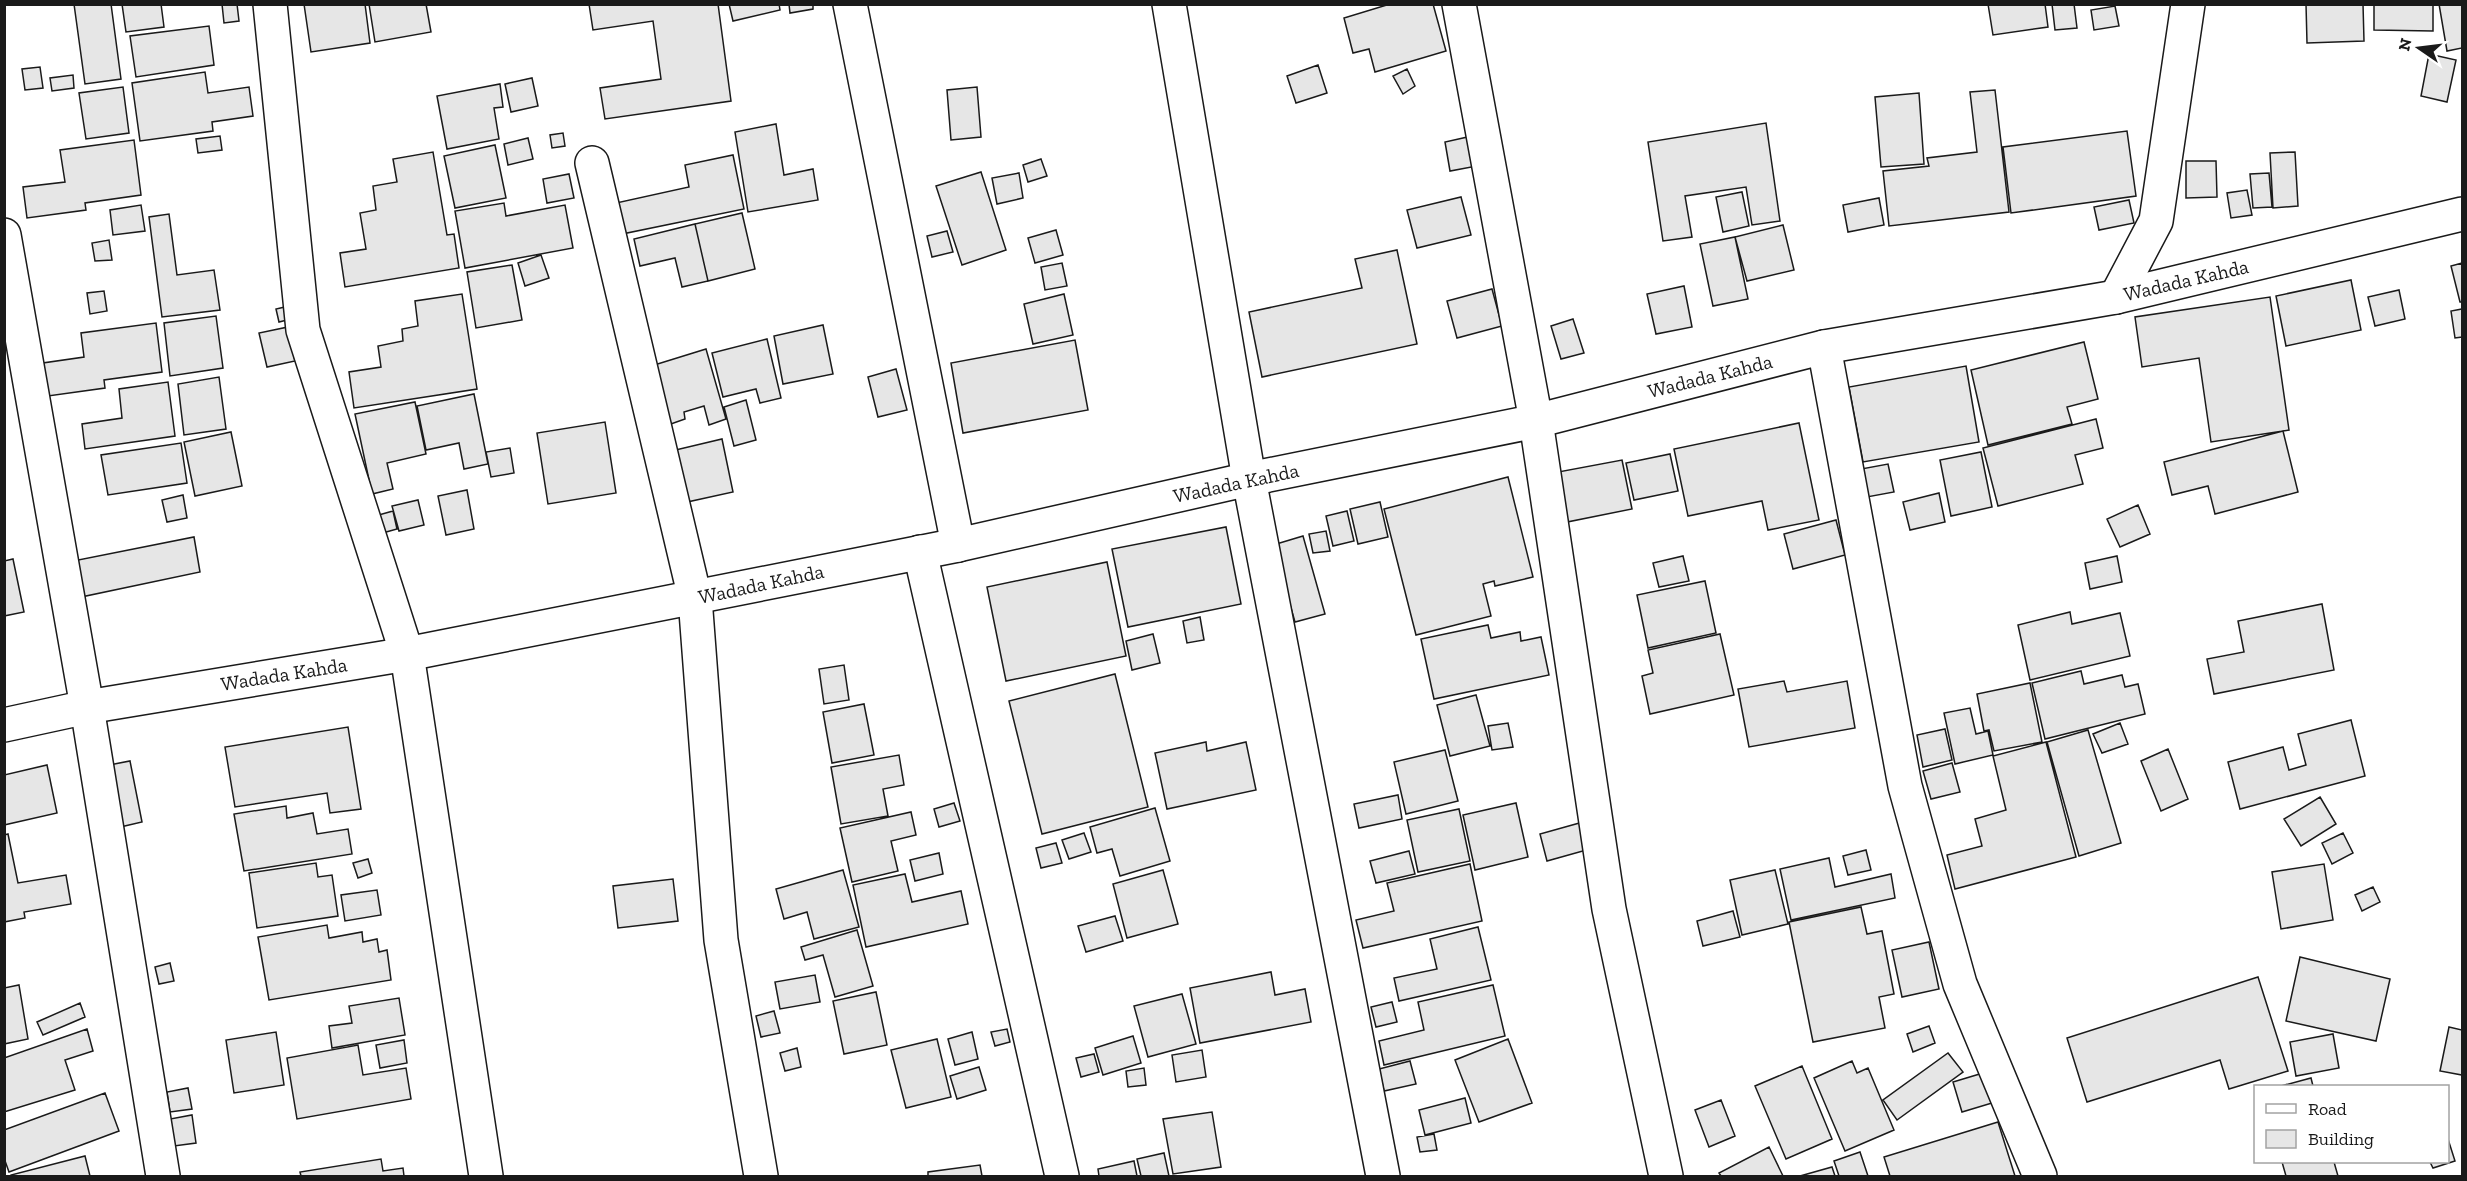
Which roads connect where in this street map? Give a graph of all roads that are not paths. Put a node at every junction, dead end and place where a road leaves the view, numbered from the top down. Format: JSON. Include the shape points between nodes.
{"nodes":[{"id":1,"x":270,"y":4,"type":"edge"},
{"id":2,"x":850,"y":4,"type":"edge"},
{"id":3,"x":1169,"y":4,"type":"edge"},
{"id":4,"x":1459,"y":4,"type":"edge"},
{"id":5,"x":2188,"y":4,"type":"edge"},
{"id":6,"x":592,"y":163,"type":"dead end"},
{"id":7,"x":2463,"y":214,"type":"edge"},
{"id":8,"x":4,"y":235,"type":"edge"},
{"id":9,"x":2116,"y":297,"type":"junction"},
{"id":10,"x":1824,"y":347,"type":"junction"},
{"id":11,"x":1536,"y":421,"type":"junction"},
{"id":12,"x":1249,"y":479,"type":"junction"},
{"id":13,"x":958,"y":544,"type":"junction"},
{"id":14,"x":920,"y":552,"type":"junction"},
{"id":15,"x":694,"y":598,"type":"junction"},
{"id":16,"x":406,"y":654,"type":"junction"},
{"id":17,"x":87,"y":707,"type":"junction"},
{"id":18,"x":4,"y":725,"type":"edge"},
{"id":19,"x":163,"y":1176,"type":"edge"},
{"id":20,"x":486,"y":1176,"type":"edge"},
{"id":21,"x":762,"y":1176,"type":"edge"},
{"id":22,"x":1062,"y":1176,"type":"edge"},
{"id":23,"x":1383,"y":1176,"type":"edge"},
{"id":24,"x":1666,"y":1176,"type":"edge"},
{"id":25,"x":2040,"y":1176,"type":"edge"}],
"edges":[{"from":1,"to":16,"type":"street","via":[[303,330]]},
{"from":2,"to":13,"type":"street"},
{"from":3,"to":12,"type":"street"},
{"from":4,"to":11,"type":"street"},
{"from":5,"to":9,"type":"street","via":[[2156,221]]},
{"from":6,"to":15,"type":"street"},
{"from":7,"to":9,"type":"street","name":"Wadada Kahda"},
{"from":8,"to":17,"type":"street"},
{"from":9,"to":10,"type":"street","name":"Wadada Kahda"},
{"from":10,"to":11,"type":"street","name":"Wadada Kahda"},
{"from":10,"to":25,"type":"street","via":[[1905,786],[1960,984]]},
{"from":11,"to":12,"type":"street","name":"Wadada Kahda"},
{"from":11,"to":24,"type":"street","via":[[1609,909]]},
{"from":12,"to":13,"type":"street","name":"Wadada Kahda"},
{"from":12,"to":23,"type":"street"},
{"from":13,"to":14,"type":"street","name":"Wadada Kahda"},
{"from":14,"to":15,"type":"street","name":"Wadada Kahda"},
{"from":14,"to":22,"type":"street"},
{"from":15,"to":16,"type":"street","name":"Wadada Kahda"},
{"from":15,"to":21,"type":"street","via":[[721,939]]},
{"from":16,"to":17,"type":"street","name":"Wadada Kahda"},
{"from":16,"to":20,"type":"street"},
{"from":17,"to":18,"type":"street","name":"Wadada Kahda"},
{"from":17,"to":19,"type":"street"}]}
